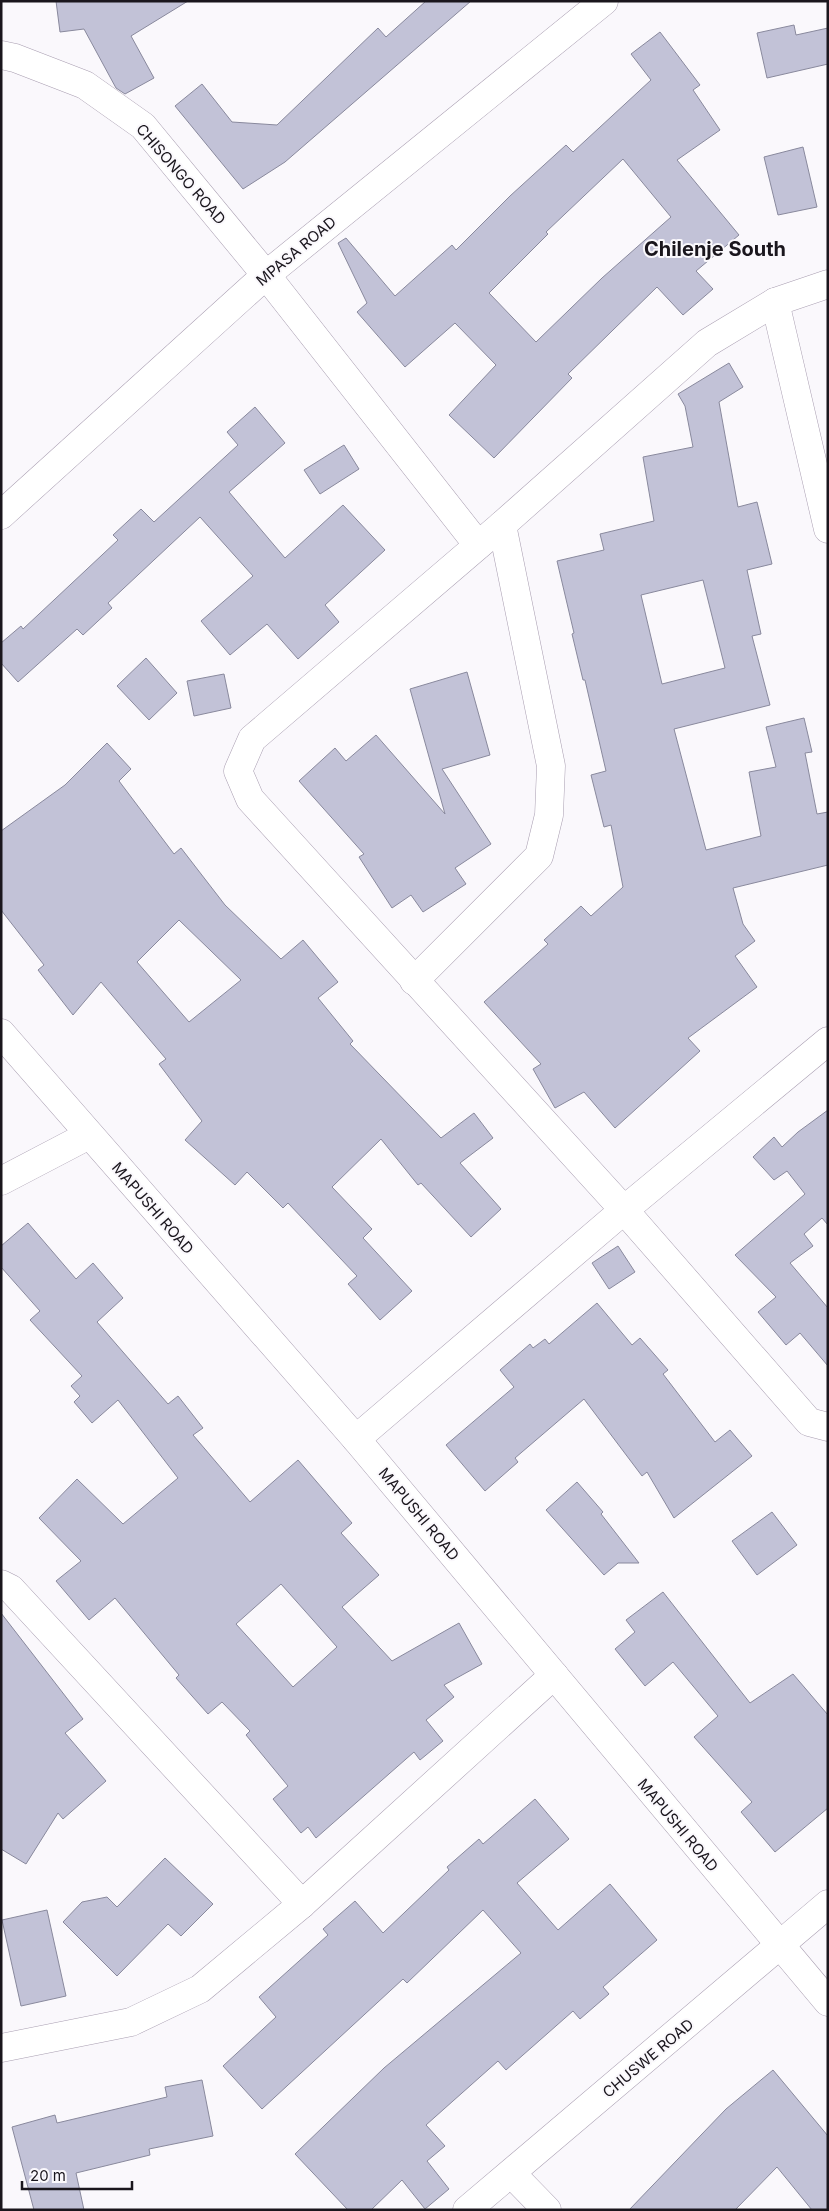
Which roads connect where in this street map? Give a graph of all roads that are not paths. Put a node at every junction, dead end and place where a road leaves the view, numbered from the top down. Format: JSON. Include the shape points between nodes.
{"nodes":[{"id":1,"x":604,"y":1,"type":"edge"},
{"id":2,"x":1,"y":55,"type":"edge"},
{"id":3,"x":266,"y":274,"type":"junction"},
{"id":4,"x":828,"y":284,"type":"edge"},
{"id":5,"x":775,"y":302,"type":"junction"},
{"id":6,"x":1,"y":515,"type":"edge"},
{"id":7,"x":502,"y":525,"type":"junction"},
{"id":8,"x":828,"y":529,"type":"edge"},
{"id":9,"x":478,"y":545,"type":"junction"},
{"id":10,"x":414,"y":981,"type":"junction"},
{"id":11,"x":1,"y":1033,"type":"edge"},
{"id":12,"x":828,"y":1041,"type":"edge"},
{"id":13,"x":89,"y":1135,"type":"junction"},
{"id":14,"x":1,"y":1181,"type":"edge"},
{"id":15,"x":624,"y":1210,"type":"junction"},
{"id":16,"x":828,"y":1427,"type":"edge"},
{"id":17,"x":356,"y":1439,"type":"junction"},
{"id":18,"x":1,"y":1584,"type":"edge"},
{"id":19,"x":554,"y":1675,"type":"junction"},
{"id":20,"x":302,"y":1904,"type":"junction"},
{"id":21,"x":828,"y":1904,"type":"edge"},
{"id":22,"x":780,"y":1947,"type":"junction"},
{"id":23,"x":828,"y":2002,"type":"edge"},
{"id":24,"x":1,"y":2048,"type":"edge"},
{"id":25,"x":512,"y":2174,"type":"junction"},
{"id":26,"x":467,"y":2210,"type":"edge"},
{"id":27,"x":547,"y":2210,"type":"edge"}],
"edges":[{"from":1,"to":3,"type":"street","name":"MPASA ROAD"},
{"from":2,"to":3,"type":"street","name":"CHISONGO ROAD","via":[[85,85],[143,126]]},
{"from":3,"to":6,"type":"street","name":"MPASA ROAD"},
{"from":3,"to":9,"type":"street","name":"CHISONGO ROAD"},
{"from":4,"to":5,"type":"street"},
{"from":5,"to":7,"type":"street","via":[[707,343]]},
{"from":5,"to":8,"type":"street"},
{"from":7,"to":9,"type":"street"},
{"from":7,"to":10,"type":"street","via":[[551,766],[549,815],[539,856]]},
{"from":9,"to":10,"type":"street","via":[[252,739],[238,771],[250,800]]},
{"from":10,"to":15,"type":"street"},
{"from":11,"to":13,"type":"street","name":"MAPUSHI ROAD"},
{"from":12,"to":15,"type":"street"},
{"from":13,"to":14,"type":"street"},
{"from":13,"to":17,"type":"street","name":"MAPUSHI ROAD"},
{"from":15,"to":16,"type":"street","via":[[809,1422]]},
{"from":15,"to":17,"type":"street"},
{"from":17,"to":19,"type":"street","name":"MAPUSHI ROAD"},
{"from":18,"to":20,"type":"street","via":[[11,1589]]},
{"from":19,"to":20,"type":"street"},
{"from":19,"to":22,"type":"street","name":"MAPUSHI ROAD"},
{"from":20,"to":24,"type":"street","via":[[200,1989],[170,2005],[131,2022]]},
{"from":21,"to":22,"type":"street","name":"CHUSWE ROAD"},
{"from":22,"to":23,"type":"street","name":"MAPUSHI ROAD"},
{"from":22,"to":25,"type":"street","name":"CHUSWE ROAD"},
{"from":25,"to":26,"type":"street","name":"CHUSWE ROAD"},
{"from":25,"to":27,"type":"street"}]}
